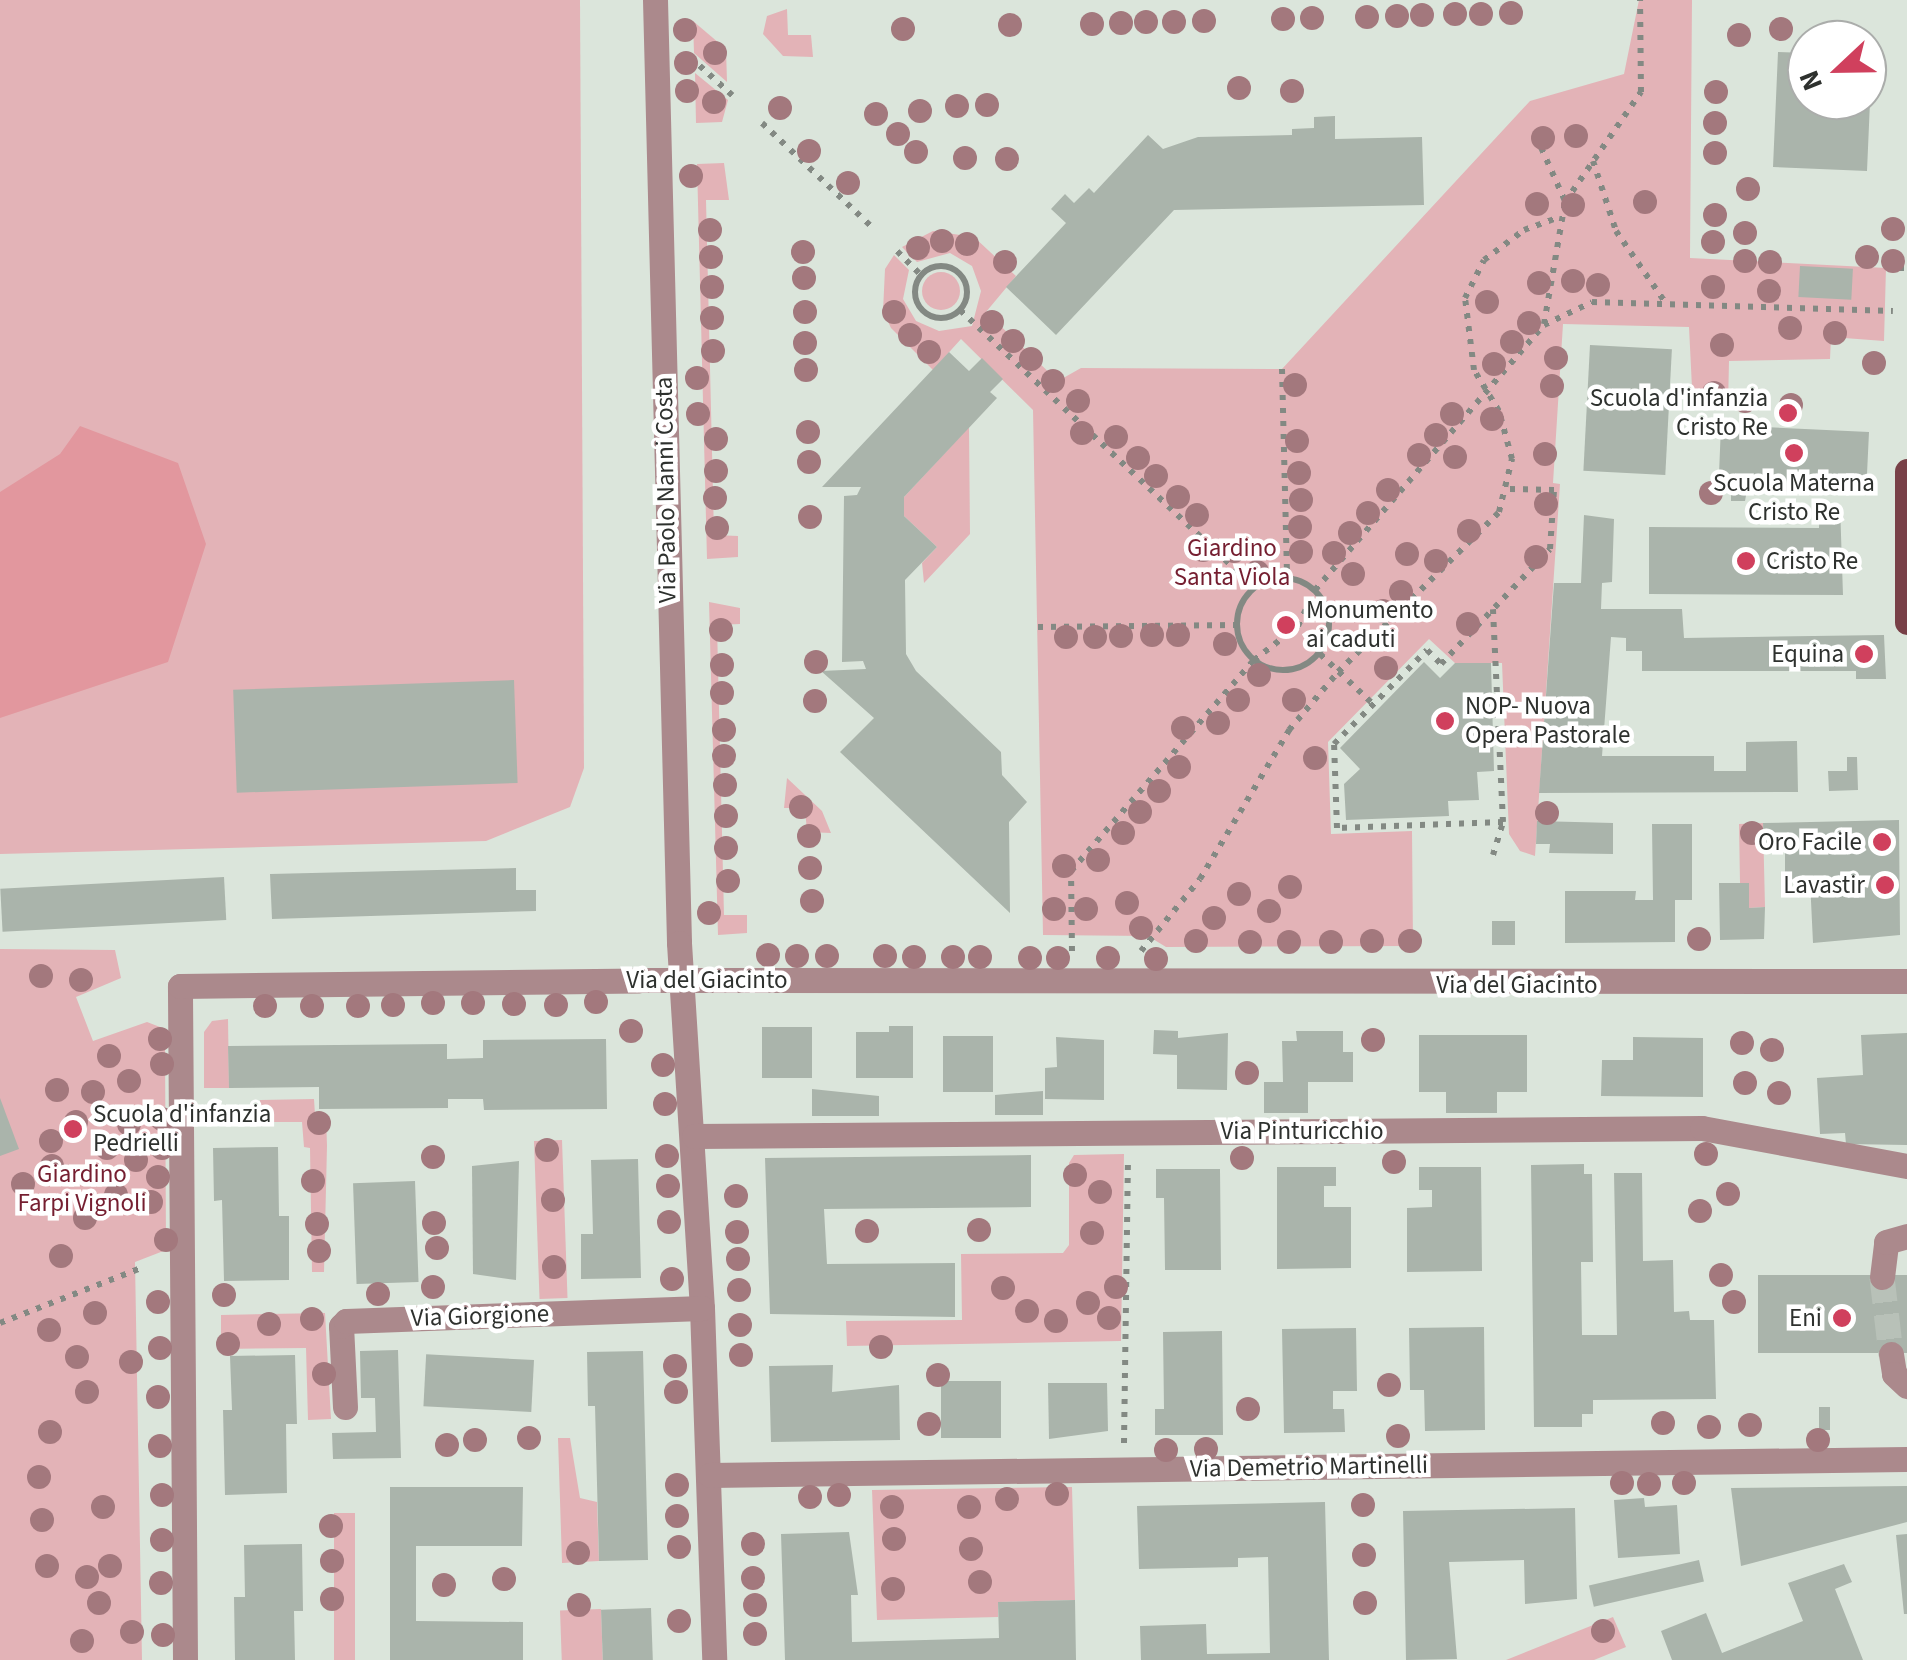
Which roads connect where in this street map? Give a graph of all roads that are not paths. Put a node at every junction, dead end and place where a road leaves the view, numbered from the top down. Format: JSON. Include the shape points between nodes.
{"nodes":[{"id":1,"x":654,"y":0,"type":"edge"},
{"id":2,"x":1907,"y":471,"type":"edge"},
{"id":3,"x":1907,"y":488,"type":"edge"},
{"id":4,"x":1907,"y":622,"type":"edge"},
{"id":5,"x":681,"y":980,"type":"junction"},
{"id":6,"x":1907,"y":981,"type":"edge"},
{"id":7,"x":694,"y":1136,"type":"junction"},
{"id":8,"x":1907,"y":1166,"type":"edge"},
{"id":9,"x":1907,"y":1236,"type":"edge"},
{"id":10,"x":1882,"y":1277,"type":"tunnel mouth"},
{"id":11,"x":702,"y":1308,"type":"junction"},
{"id":12,"x":1891,"y":1354,"type":"tunnel mouth"},
{"id":13,"x":1907,"y":1386,"type":"edge"},
{"id":14,"x":345,"y":1408,"type":"dead end"},
{"id":15,"x":1907,"y":1459,"type":"edge"},
{"id":16,"x":710,"y":1475,"type":"junction"},
{"id":17,"x":185,"y":1660,"type":"edge"},
{"id":18,"x":714,"y":1660,"type":"edge"}],
"edges":[{"from":1,"to":5,"type":"street","name":"Via Paolo Nanni Costa"},
{"from":2,"to":3,"type":"main road"},
{"from":3,"to":4,"type":"main road"},
{"from":5,"to":6,"type":"street","name":"Via del Giacinto"},
{"from":5,"to":7,"type":"street"},
{"from":5,"to":17,"type":"street","name":"Via del Giacinto","via":[[180,986]]},
{"from":7,"to":8,"type":"street","name":"Via Pinturicchio","via":[[1702,1128]]},
{"from":7,"to":11,"type":"street"},
{"from":9,"to":10,"type":"street","via":[[1886,1242]]},
{"from":11,"to":14,"type":"street","name":"Via Giorgione","via":[[346,1321]]},
{"from":11,"to":16,"type":"street"},
{"from":12,"to":13,"type":"street","via":[[1894,1374]]},
{"from":15,"to":16,"type":"street","name":"Via Demetrio Martinelli"},
{"from":16,"to":18,"type":"street"}]}
